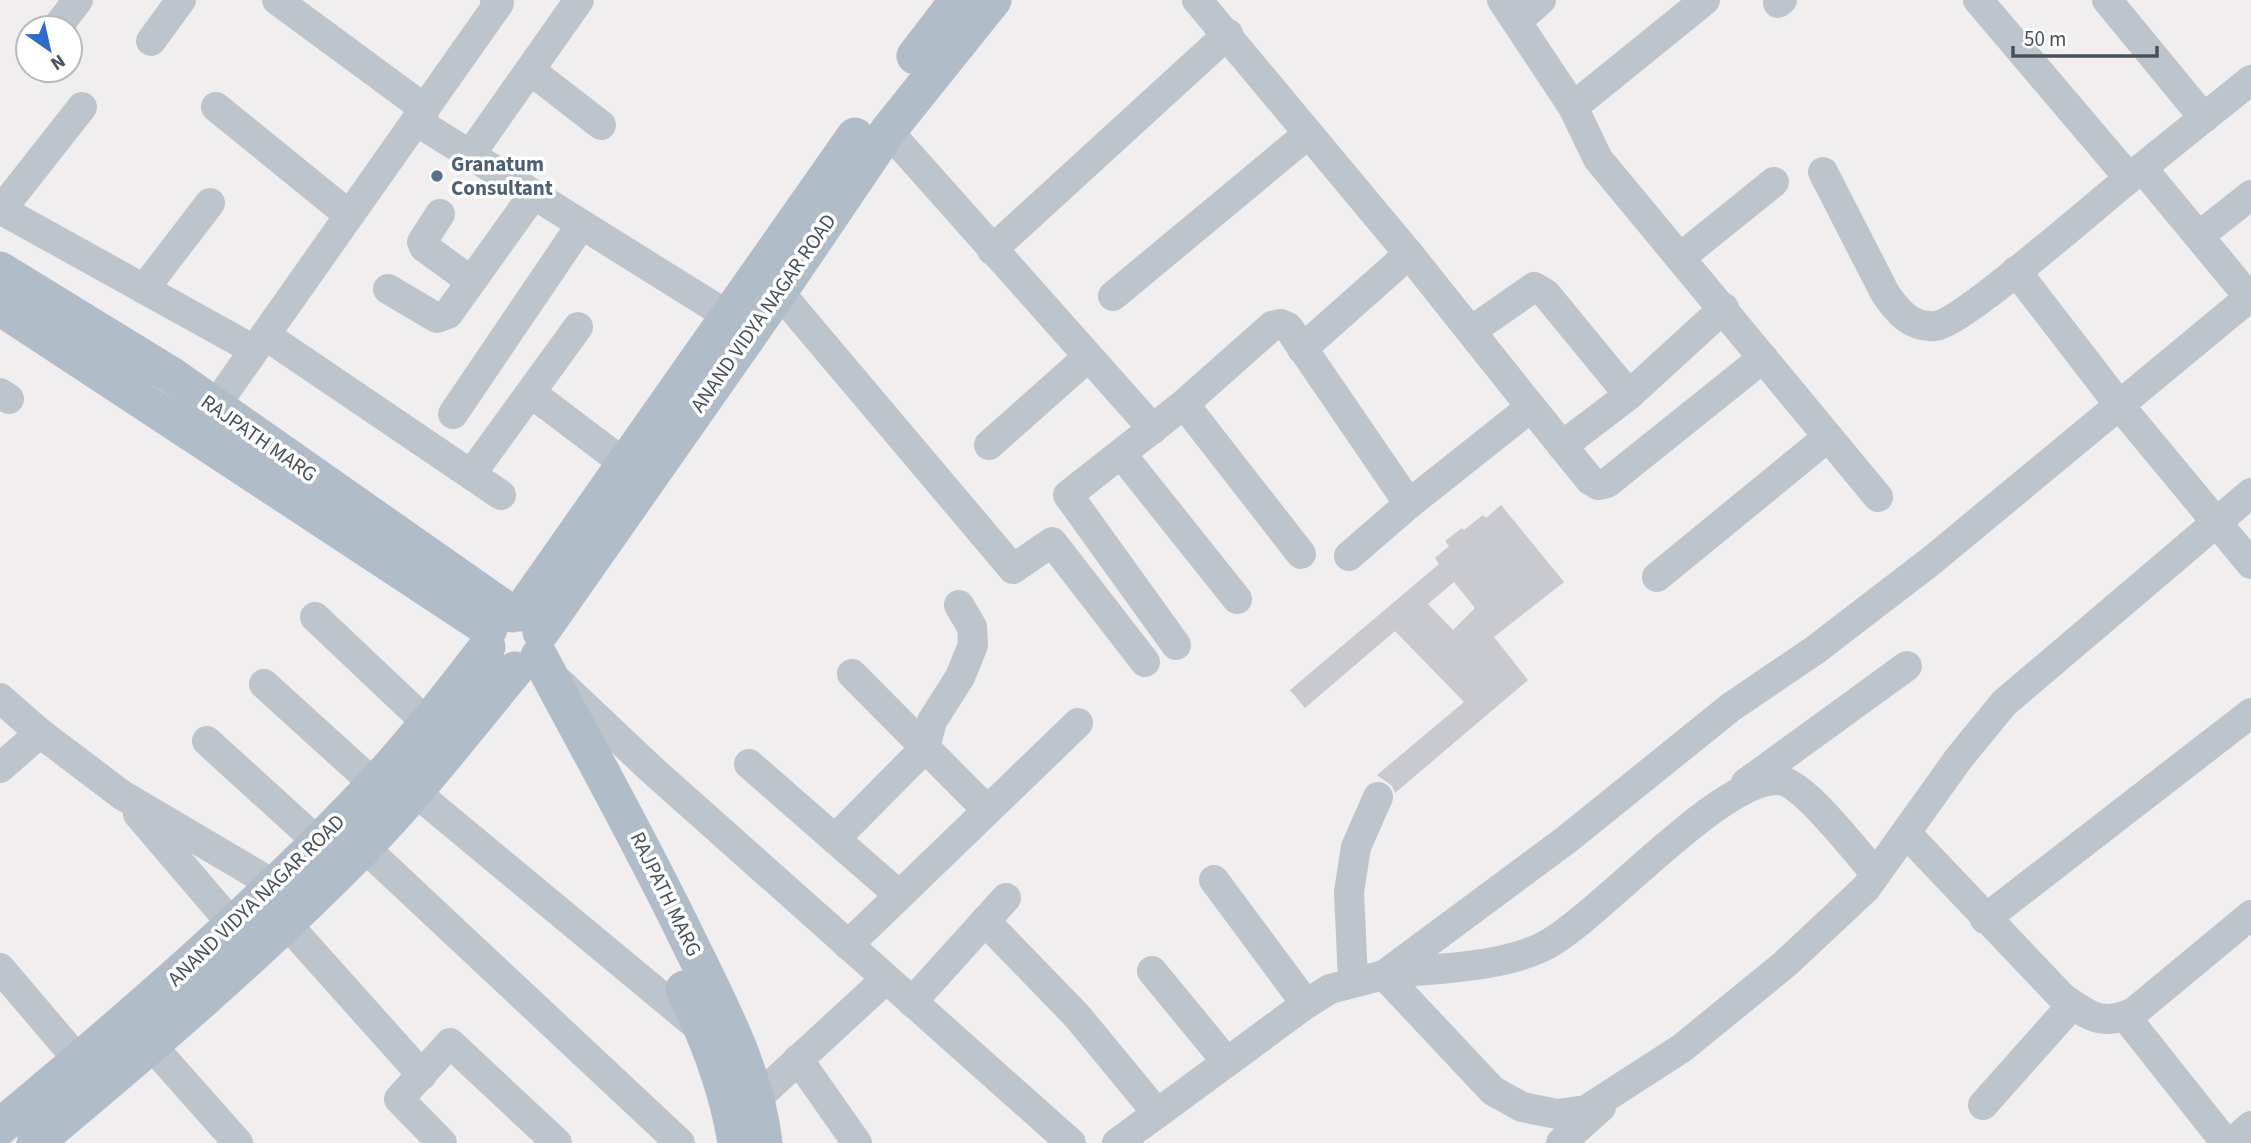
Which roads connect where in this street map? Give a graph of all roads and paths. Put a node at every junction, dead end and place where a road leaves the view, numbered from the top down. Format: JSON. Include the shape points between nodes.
{"nodes":[{"id":1,"x":78,"y":0,"type":"edge"},
{"id":2,"x":181,"y":0,"type":"edge"},
{"id":3,"x":277,"y":0,"type":"edge"},
{"id":4,"x":495,"y":0,"type":"edge"},
{"id":5,"x":579,"y":0,"type":"edge"},
{"id":6,"x":958,"y":0,"type":"edge"},
{"id":7,"x":993,"y":0,"type":"edge"},
{"id":8,"x":1197,"y":0,"type":"edge"},
{"id":9,"x":1541,"y":0,"type":"edge"},
{"id":10,"x":1705,"y":0,"type":"edge"},
{"id":11,"x":1978,"y":0,"type":"edge"},
{"id":12,"x":2107,"y":0,"type":"edge"},
{"id":13,"x":1509,"y":10,"type":"edge"},
{"id":14,"x":67,"y":14,"type":"edge"},
{"id":15,"x":1228,"y":34,"type":"junction"},
{"id":16,"x":151,"y":41,"type":"dead end"},
{"id":17,"x":530,"y":70,"type":"junction"},
{"id":18,"x":2251,"y":80,"type":"edge"},
{"id":19,"x":82,"y":107,"type":"dead end"},
{"id":20,"x":216,"y":107,"type":"dead end"},
{"id":21,"x":1573,"y":107,"type":"junction"},
{"id":22,"x":421,"y":115,"type":"junction"},
{"id":23,"x":2204,"y":118,"type":"junction"},
{"id":24,"x":601,"y":125,"type":"dead end"},
{"id":25,"x":888,"y":131,"type":"junction"},
{"id":26,"x":1308,"y":134,"type":"junction"},
{"id":27,"x":470,"y":155,"type":"junction"},
{"id":28,"x":1823,"y":172,"type":"dead end"},
{"id":29,"x":2136,"y":173,"type":"junction"},
{"id":30,"x":1774,"y":182,"type":"dead end"},
{"id":31,"x":533,"y":195,"type":"junction"},
{"id":32,"x":2251,"y":195,"type":"edge"},
{"id":33,"x":209,"y":203,"type":"dead end"},
{"id":34,"x":1,"y":210,"type":"edge"},
{"id":35,"x":440,"y":214,"type":"dead end"},
{"id":36,"x":349,"y":215,"type":"junction"},
{"id":37,"x":581,"y":225,"type":"junction"},
{"id":38,"x":2199,"y":236,"type":"junction"},
{"id":39,"x":992,"y":250,"type":"junction"},
{"id":40,"x":1409,"y":254,"type":"junction"},
{"id":41,"x":1681,"y":257,"type":"junction"},
{"id":42,"x":0,"y":270,"type":"edge"},
{"id":43,"x":2016,"y":271,"type":"junction"},
{"id":44,"x":471,"y":281,"type":"junction"},
{"id":45,"x":144,"y":289,"type":"junction"},
{"id":46,"x":388,"y":289,"type":"dead end"},
{"id":47,"x":779,"y":292,"type":"junction"},
{"id":48,"x":1113,"y":296,"type":"dead end"},
{"id":49,"x":2250,"y":297,"type":"edge"},
{"id":50,"x":0,"y":307,"type":"edge"},
{"id":51,"x":1724,"y":308,"type":"junction"},
{"id":52,"x":730,"y":317,"type":"junction"},
{"id":53,"x":578,"y":327,"type":"dead end"},
{"id":54,"x":1471,"y":331,"type":"junction"},
{"id":55,"x":259,"y":342,"type":"junction"},
{"id":56,"x":1302,"y":349,"type":"junction"},
{"id":57,"x":1088,"y":357,"type":"junction"},
{"id":58,"x":1763,"y":358,"type":"junction"},
{"id":59,"x":531,"y":393,"type":"junction"},
{"id":60,"x":1629,"y":395,"type":"junction"},
{"id":61,"x":1184,"y":404,"type":"junction"},
{"id":62,"x":2120,"y":406,"type":"junction"},
{"id":63,"x":1531,"y":407,"type":"junction"},
{"id":64,"x":453,"y":414,"type":"dead end"},
{"id":65,"x":204,"y":421,"type":"junction"},
{"id":66,"x":1153,"y":429,"type":"junction"},
{"id":67,"x":1828,"y":438,"type":"junction"},
{"id":68,"x":989,"y":445,"type":"dead end"},
{"id":69,"x":1562,"y":446,"type":"junction"},
{"id":70,"x":1122,"y":455,"type":"junction"},
{"id":71,"x":625,"y":464,"type":"junction"},
{"id":72,"x":472,"y":473,"type":"junction"},
{"id":73,"x":2251,"y":493,"type":"edge"},
{"id":74,"x":501,"y":495,"type":"dead end"},
{"id":75,"x":1878,"y":497,"type":"dead end"},
{"id":76,"x":1409,"y":504,"type":"junction"},
{"id":77,"x":2216,"y":522,"type":"junction"},
{"id":78,"x":1301,"y":554,"type":"dead end"},
{"id":79,"x":1349,"y":556,"type":"dead end"},
{"id":80,"x":2251,"y":564,"type":"edge"},
{"id":81,"x":1657,"y":577,"type":"dead end"},
{"id":82,"x":1237,"y":599,"type":"dead end"},
{"id":83,"x":958,"y":605,"type":"dead end"},
{"id":84,"x":315,"y":617,"type":"dead end"},
{"id":85,"x":519,"y":645,"type":"junction"},
{"id":86,"x":1176,"y":645,"type":"dead end"},
{"id":87,"x":1145,"y":662,"type":"dead end"},
{"id":88,"x":1907,"y":666,"type":"dead end"},
{"id":89,"x":852,"y":674,"type":"dead end"},
{"id":90,"x":264,"y":684,"type":"dead end"},
{"id":91,"x":0,"y":698,"type":"edge"},
{"id":92,"x":427,"y":723,"type":"junction"},
{"id":93,"x":1077,"y":723,"type":"dead end"},
{"id":94,"x":2246,"y":727,"type":"edge"},
{"id":95,"x":40,"y":733,"type":"junction"},
{"id":96,"x":207,"y":741,"type":"dead end"},
{"id":97,"x":925,"y":748,"type":"junction"},
{"id":98,"x":749,"y":764,"type":"dead end"},
{"id":99,"x":0,"y":768,"type":"edge"},
{"id":100,"x":374,"y":785,"type":"junction"},
{"id":101,"x":414,"y":792,"type":"junction"},
{"id":102,"x":122,"y":795,"type":"junction"},
{"id":103,"x":1378,"y":797,"type":"dead end"},
{"id":104,"x":1721,"y":802,"type":"junction"},
{"id":105,"x":986,"y":809,"type":"junction"},
{"id":106,"x":1906,"y":833,"type":"junction"},
{"id":107,"x":835,"y":839,"type":"junction"},
{"id":108,"x":319,"y":843,"type":"junction"},
{"id":109,"x":364,"y":847,"type":"junction"},
{"id":110,"x":1876,"y":874,"type":"junction"},
{"id":111,"x":1214,"y":880,"type":"dead end"},
{"id":112,"x":274,"y":884,"type":"junction"},
{"id":113,"x":899,"y":895,"type":"junction"},
{"id":114,"x":1006,"y":898,"type":"dead end"},
{"id":115,"x":2251,"y":915,"type":"edge"},
{"id":116,"x":1985,"y":919,"type":"junction"},
{"id":117,"x":985,"y":920,"type":"junction"},
{"id":118,"x":286,"y":923,"type":"junction"},
{"id":119,"x":232,"y":924,"type":"junction"},
{"id":120,"x":848,"y":946,"type":"junction"},
{"id":121,"x":0,"y":968,"type":"edge"},
{"id":122,"x":1152,"y":971,"type":"dead end"},
{"id":123,"x":1384,"y":975,"type":"junction"},
{"id":124,"x":886,"y":979,"type":"junction"},
{"id":125,"x":1353,"y":981,"type":"junction"},
{"id":126,"x":912,"y":1002,"type":"junction"},
{"id":127,"x":1306,"y":1004,"type":"junction"},
{"id":128,"x":2072,"y":1005,"type":"junction"},
{"id":129,"x":2125,"y":1016,"type":"junction"},
{"id":130,"x":702,"y":1031,"type":"junction"},
{"id":131,"x":152,"y":1046,"type":"junction"},
{"id":132,"x":798,"y":1059,"type":"junction"},
{"id":133,"x":79,"y":1061,"type":"junction"},
{"id":134,"x":1226,"y":1061,"type":"junction"},
{"id":135,"x":422,"y":1075,"type":"junction"},
{"id":136,"x":1616,"y":1093,"type":"junction"},
{"id":137,"x":757,"y":1098,"type":"junction"},
{"id":138,"x":1983,"y":1105,"type":"dead end"},
{"id":139,"x":1157,"y":1113,"type":"junction"},
{"id":140,"x":2251,"y":1126,"type":"edge"},
{"id":141,"x":0,"y":1127,"type":"edge"},
{"id":142,"x":34,"y":1143,"type":"edge"},
{"id":143,"x":238,"y":1143,"type":"edge"},
{"id":144,"x":442,"y":1143,"type":"edge"},
{"id":145,"x":557,"y":1143,"type":"edge"},
{"id":146,"x":680,"y":1143,"type":"edge"},
{"id":147,"x":736,"y":1143,"type":"edge"},
{"id":148,"x":764,"y":1143,"type":"edge"},
{"id":149,"x":857,"y":1143,"type":"edge"},
{"id":150,"x":1071,"y":1143,"type":"edge"},
{"id":151,"x":1117,"y":1143,"type":"edge"},
{"id":152,"x":1561,"y":1143,"type":"edge"},
{"id":153,"x":2229,"y":1143,"type":"edge"}],
"edges":[{"from":1,"to":14,"type":"street"},
{"from":2,"to":16,"type":"street"},
{"from":3,"to":22,"type":"street"},
{"from":4,"to":22,"type":"street","via":[[499,3]]},
{"from":5,"to":17,"type":"street"},
{"from":6,"to":52,"type":"main road","name":"ANAND VIDYA NAGAR ROAD","via":[[771,252]]},
{"from":7,"to":25,"type":"main road","name":"ANAND VIDYA NAGAR ROAD"},
{"from":8,"to":15,"type":"street"},
{"from":9,"to":13,"type":"street"},
{"from":10,"to":21,"type":"street"},
{"from":11,"to":29,"type":"street"},
{"from":12,"to":23,"type":"street"},
{"from":13,"to":21,"type":"street"},
{"from":15,"to":26,"type":"street"},
{"from":15,"to":39,"type":"street"},
{"from":17,"to":24,"type":"street"},
{"from":17,"to":27,"type":"street"},
{"from":18,"to":23,"type":"street"},
{"from":19,"to":34,"type":"street"},
{"from":20,"to":36,"type":"street"},
{"from":21,"to":41,"type":"street","via":[[1598,159]]},
{"from":22,"to":27,"type":"street"},
{"from":22,"to":36,"type":"street"},
{"from":23,"to":29,"type":"street"},
{"from":25,"to":39,"type":"street"},
{"from":25,"to":47,"type":"main road","name":"ANAND VIDYA NAGAR ROAD"},
{"from":26,"to":40,"type":"street"},
{"from":26,"to":48,"type":"street"},
{"from":27,"to":31,"type":"street"},
{"from":28,"to":43,"type":"street","via":[[1885,293],[1909,321],[1938,326]]},
{"from":29,"to":38,"type":"street"},
{"from":29,"to":43,"type":"street"},
{"from":30,"to":41,"type":"street"},
{"from":31,"to":37,"type":"street"},
{"from":31,"to":44,"type":"street"},
{"from":32,"to":38,"type":"street"},
{"from":33,"to":45,"type":"street"},
{"from":34,"to":45,"type":"street"},
{"from":35,"to":44,"type":"street","via":[[422,242],[424,247]]},
{"from":36,"to":55,"type":"street"},
{"from":37,"to":52,"type":"street"},
{"from":37,"to":64,"type":"street"},
{"from":38,"to":49,"type":"street"},
{"from":39,"to":57,"type":"street"},
{"from":40,"to":54,"type":"street"},
{"from":40,"to":56,"type":"street"},
{"from":41,"to":51,"type":"street"},
{"from":42,"to":65,"type":"main road","name":"RAJPATH MARG","via":[[171,375]]},
{"from":43,"to":62,"type":"street"},
{"from":44,"to":46,"type":"street","via":[[448,314],[437,318]]},
{"from":45,"to":55,"type":"street"},
{"from":47,"to":85,"type":"main road","name":"ANAND VIDYA NAGAR ROAD"},
{"from":47,"to":87,"type":"street","via":[[1013,569],[1052,542]]},
{"from":49,"to":62,"type":"street"},
{"from":50,"to":65,"type":"main road","name":"RAJPATH MARG"},
{"from":51,"to":58,"type":"street"},
{"from":51,"to":60,"type":"street"},
{"from":52,"to":71,"type":"main road","name":"ANAND VIDYA NAGAR ROAD"},
{"from":53,"to":59,"type":"street"},
{"from":54,"to":60,"type":"street","via":[[1534,287],[1546,294]]},
{"from":54,"to":63,"type":"street"},
{"from":55,"to":65,"type":"street"},
{"from":55,"to":72,"type":"street"},
{"from":56,"to":61,"type":"street","via":[[1288,327],[1272,326]]},
{"from":56,"to":76,"type":"street"},
{"from":57,"to":66,"type":"street"},
{"from":57,"to":68,"type":"street"},
{"from":58,"to":67,"type":"street"},
{"from":58,"to":69,"type":"street","via":[[1607,483],[1598,485],[1590,480]]},
{"from":59,"to":71,"type":"street"},
{"from":59,"to":72,"type":"street"},
{"from":60,"to":69,"type":"street"},
{"from":61,"to":66,"type":"street"},
{"from":61,"to":78,"type":"street"},
{"from":62,"to":77,"type":"street"},
{"from":62,"to":123,"type":"street","via":[[1895,589],[1731,707],[1566,840]]},
{"from":63,"to":69,"type":"street"},
{"from":63,"to":76,"type":"street"},
{"from":65,"to":85,"type":"main road","name":"RAJPATH MARG"},
{"from":66,"to":70,"type":"street"},
{"from":67,"to":75,"type":"street"},
{"from":67,"to":81,"type":"street"},
{"from":70,"to":82,"type":"street"},
{"from":70,"to":86,"type":"street","via":[[1068,495]]},
{"from":71,"to":85,"type":"main road","name":"ANAND VIDYA NAGAR ROAD"},
{"from":72,"to":74,"type":"street"},
{"from":73,"to":77,"type":"street"},
{"from":76,"to":79,"type":"street"},
{"from":77,"to":80,"type":"street"},
{"from":77,"to":106,"type":"street","via":[[2004,703]]},
{"from":83,"to":97,"type":"street","via":[[972,627],[973,645],[960,677],[932,721]]},
{"from":84,"to":92,"type":"street"},
{"from":85,"to":92,"type":"main road","name":"ANAND VIDYA NAGAR ROAD"},
{"from":85,"to":101,"type":"main road","name":"ANAND VIDYA NAGAR ROAD"},
{"from":85,"to":120,"type":"street"},
{"from":85,"to":130,"type":"main road","name":"RAJPATH MARG"},
{"from":85,"to":137,"type":"main road","name":"RAJPATH MARG","via":[[631,822],[717,998]]},
{"from":88,"to":104,"type":"street"},
{"from":89,"to":97,"type":"street"},
{"from":90,"to":100,"type":"street"},
{"from":91,"to":95,"type":"street"},
{"from":92,"to":100,"type":"main road","name":"ANAND VIDYA NAGAR ROAD"},
{"from":93,"to":105,"type":"street"},
{"from":94,"to":116,"type":"street"},
{"from":95,"to":99,"type":"street"},
{"from":95,"to":102,"type":"street"},
{"from":96,"to":108,"type":"street"},
{"from":97,"to":105,"type":"street"},
{"from":97,"to":107,"type":"street"},
{"from":98,"to":107,"type":"street"},
{"from":100,"to":108,"type":"main road","name":"ANAND VIDYA NAGAR ROAD"},
{"from":101,"to":109,"type":"main road","name":"ANAND VIDYA NAGAR ROAD"},
{"from":101,"to":130,"type":"street"},
{"from":102,"to":112,"type":"street"},
{"from":102,"to":119,"type":"street"},
{"from":103,"to":125,"type":"street","via":[[1356,847],[1349,892]]},
{"from":104,"to":110,"type":"street","via":[[1760,782],[1780,780],[1799,789]]},
{"from":104,"to":123,"type":"street","via":[[1547,945],[1501,962]]},
{"from":105,"to":113,"type":"street"},
{"from":106,"to":110,"type":"street"},
{"from":106,"to":116,"type":"street"},
{"from":107,"to":113,"type":"street"},
{"from":108,"to":112,"type":"main road","name":"ANAND VIDYA NAGAR ROAD"},
{"from":109,"to":118,"type":"main road","name":"ANAND VIDYA NAGAR ROAD"},
{"from":109,"to":146,"type":"street"},
{"from":110,"to":136,"type":"street","via":[[1785,964],[1682,1048]]},
{"from":111,"to":127,"type":"street"},
{"from":112,"to":119,"type":"main road","name":"ANAND VIDYA NAGAR ROAD"},
{"from":113,"to":120,"type":"street"},
{"from":114,"to":117,"type":"street"},
{"from":115,"to":129,"type":"street"},
{"from":116,"to":128,"type":"street"},
{"from":117,"to":126,"type":"street"},
{"from":117,"to":139,"type":"street","via":[[1077,1016]]},
{"from":118,"to":131,"type":"main road","name":"ANAND VIDYA NAGAR ROAD"},
{"from":118,"to":135,"type":"street"},
{"from":119,"to":133,"type":"main road","name":"ANAND VIDYA NAGAR ROAD"},
{"from":120,"to":124,"type":"street"},
{"from":121,"to":133,"type":"street"},
{"from":122,"to":134,"type":"street"},
{"from":123,"to":125,"type":"street"},
{"from":123,"to":136,"type":"street","via":[[1493,1091],[1522,1107],[1557,1114],[1586,1110]]},
{"from":124,"to":126,"type":"street"},
{"from":124,"to":132,"type":"street"},
{"from":125,"to":127,"type":"street"},
{"from":126,"to":150,"type":"street"},
{"from":127,"to":134,"type":"street"},
{"from":128,"to":129,"type":"street","via":[[2099,1018],[2115,1021]]},
{"from":128,"to":138,"type":"street"},
{"from":129,"to":153,"type":"street"},
{"from":130,"to":147,"type":"main road","name":"RAJPATH MARG"},
{"from":131,"to":142,"type":"main road","name":"ANAND VIDYA NAGAR ROAD"},
{"from":131,"to":143,"type":"street"},
{"from":132,"to":137,"type":"street"},
{"from":132,"to":149,"type":"street"},
{"from":133,"to":141,"type":"main road","name":"ANAND VIDYA NAGAR ROAD"},
{"from":134,"to":139,"type":"street"},
{"from":135,"to":144,"type":"street","via":[[399,1100]]},
{"from":135,"to":145,"type":"street","via":[[450,1043]]},
{"from":136,"to":152,"type":"street"},
{"from":137,"to":148,"type":"main road","name":"RAJPATH MARG"},
{"from":139,"to":151,"type":"street"},
{"from":140,"to":153,"type":"street"}]}
